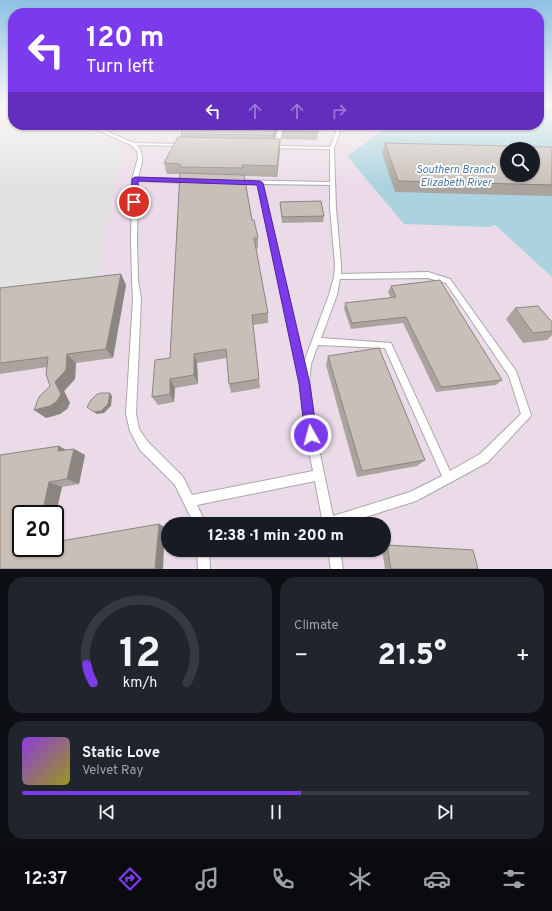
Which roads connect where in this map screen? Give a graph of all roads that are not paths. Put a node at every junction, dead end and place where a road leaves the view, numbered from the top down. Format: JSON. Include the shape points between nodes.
{"nodes":[{"id":1,"x":106,"y":133,"type":"edge"},
{"id":2,"x":279,"y":133,"type":"edge"},
{"id":3,"x":338,"y":133,"type":"edge"},
{"id":4,"x":133,"y":144,"type":"junction"},
{"id":5,"x":189,"y":145,"type":"edge"},
{"id":6,"x":268,"y":146,"type":"edge"},
{"id":7,"x":276,"y":147,"type":"junction"},
{"id":8,"x":332,"y":148,"type":"junction"},
{"id":9,"x":135,"y":179,"type":"junction"},
{"id":10,"x":190,"y":181,"type":"edge"},
{"id":11,"x":228,"y":182,"type":"edge"},
{"id":12,"x":260,"y":183,"type":"junction"},
{"id":13,"x":333,"y":184,"type":"junction"},
{"id":14,"x":337,"y":277,"type":"junction"},
{"id":15,"x":315,"y":340,"type":"junction"},
{"id":16,"x":304,"y":384,"type":"junction"},
{"id":17,"x":319,"y":475,"type":"junction"},
{"id":18,"x":448,"y":478,"type":"junction"},
{"id":19,"x":189,"y":502,"type":"junction"},
{"id":20,"x":196,"y":517,"type":"edge"},
{"id":21,"x":327,"y":517,"type":"edge"},
{"id":22,"x":347,"y":517,"type":"edge"},
{"id":23,"x":203,"y":557,"type":"edge"},
{"id":24,"x":335,"y":557,"type":"edge"},
{"id":25,"x":204,"y":569,"type":"edge"},
{"id":26,"x":337,"y":569,"type":"edge"}],
"edges":[{"from":1,"to":4,"type":"lane"},
{"from":2,"to":7,"type":"lane"},
{"from":3,"to":8,"type":"lane"},
{"from":4,"to":5,"type":"lane"},
{"from":4,"to":9,"type":"lane","via":[[139,151],[140,158]]},
{"from":6,"to":7,"type":"lane"},
{"from":7,"to":8,"type":"lane"},
{"from":8,"to":13,"type":"lane"},
{"from":9,"to":10,"type":"lane"},
{"from":9,"to":19,"type":"lane","via":[[134,241],[138,300],[131,414],[135,431],[144,446],[179,481]]},
{"from":11,"to":12,"type":"lane"},
{"from":12,"to":13,"type":"lane"},
{"from":12,"to":16,"type":"lane"},
{"from":13,"to":14,"type":"lane"},
{"from":14,"to":15,"type":"lane","via":[[333,295]]},
{"from":14,"to":18,"type":"lane","via":[[428,274],[448,281],[512,374],[526,415],[484,458]]},
{"from":15,"to":16,"type":"lane"},
{"from":15,"to":18,"type":"lane","via":[[388,345]]},
{"from":16,"to":17,"type":"lane"},
{"from":17,"to":19,"type":"lane"},
{"from":17,"to":21,"type":"lane"},
{"from":18,"to":22,"type":"lane","via":[[412,497]]},
{"from":19,"to":20,"type":"lane"},
{"from":23,"to":25,"type":"lane"},
{"from":24,"to":26,"type":"lane"}]}
